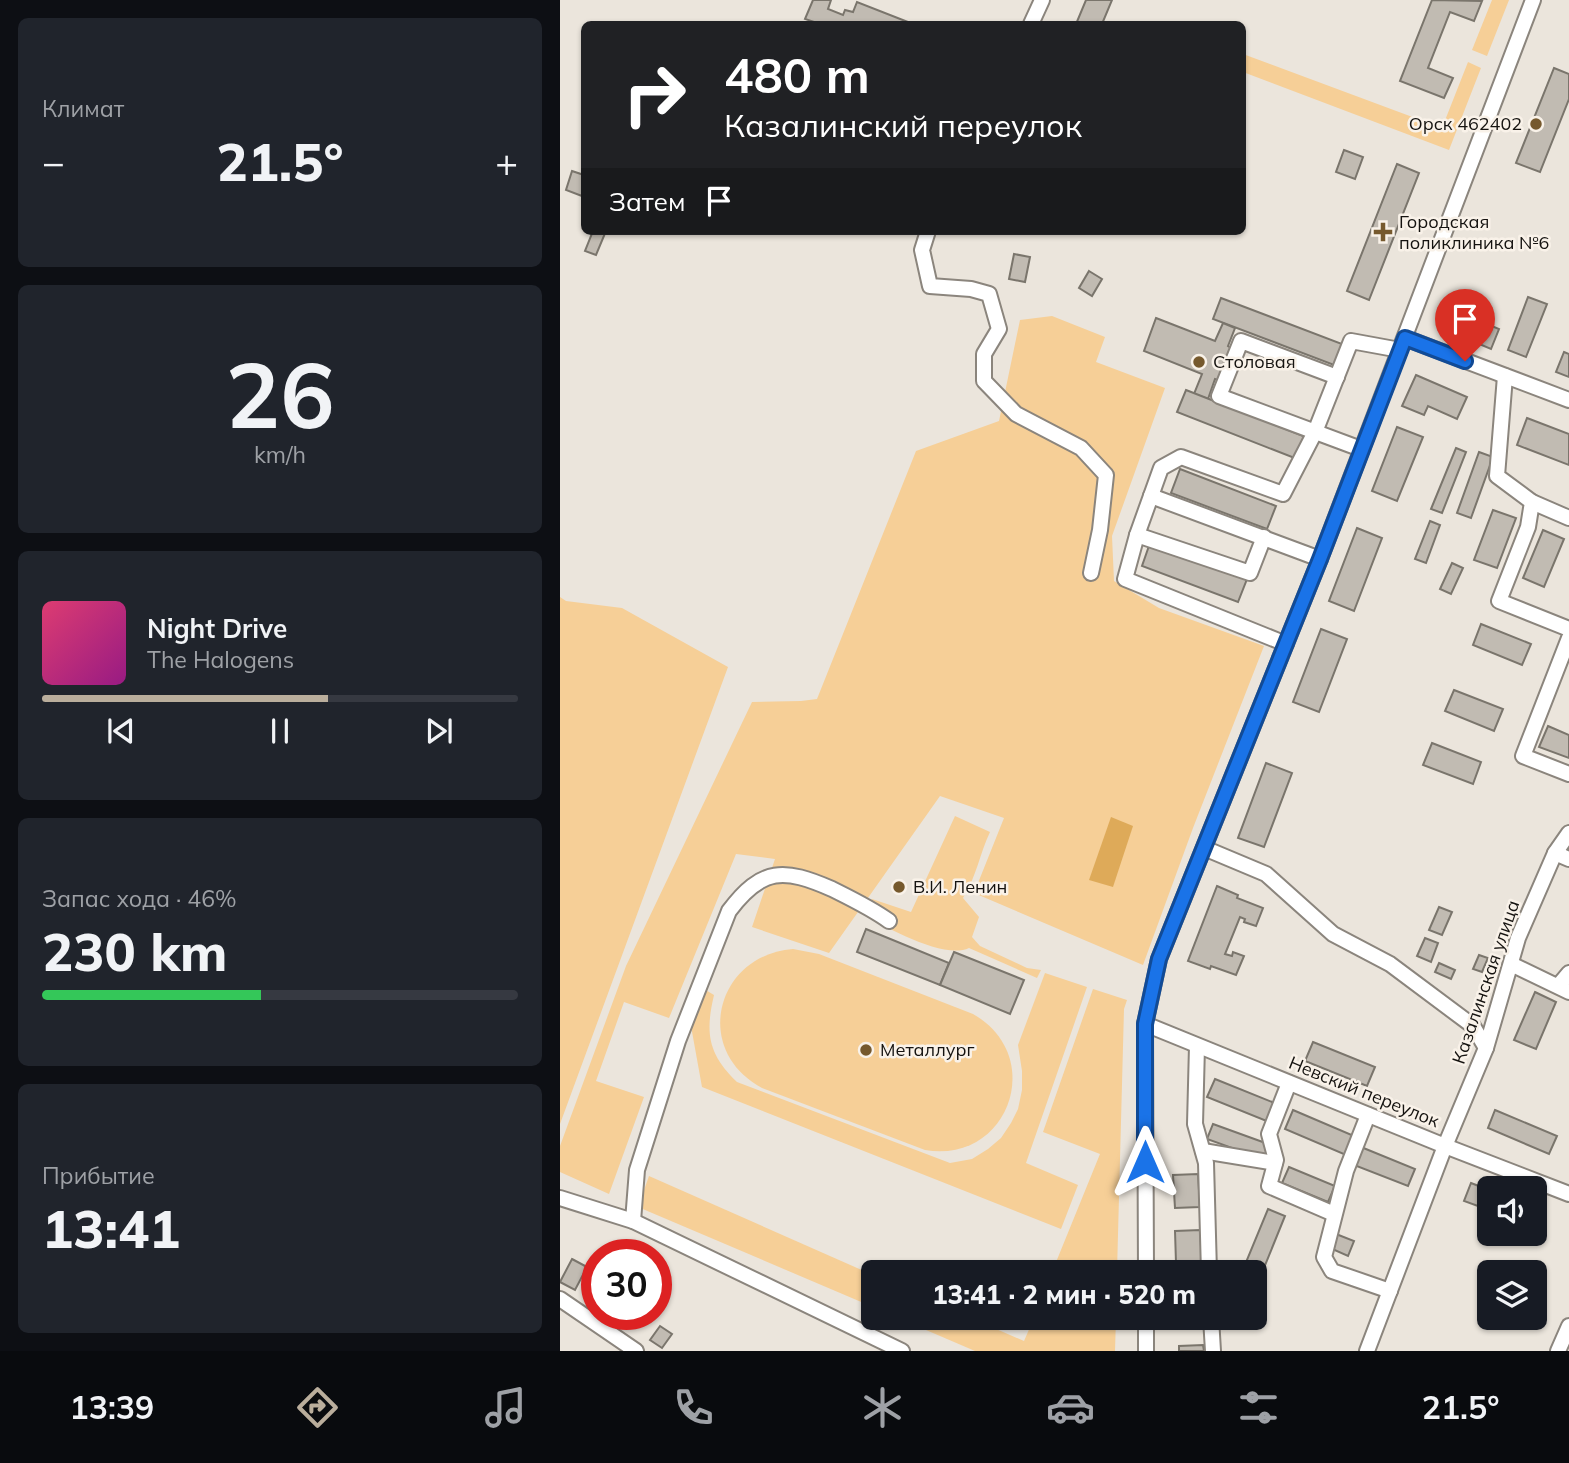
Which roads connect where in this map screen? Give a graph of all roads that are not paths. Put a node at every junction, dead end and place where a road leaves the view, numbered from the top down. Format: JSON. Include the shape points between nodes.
{"nodes":[{"id":1,"x":1042,"y":0,"type":"edge"},
{"id":2,"x":1533,"y":0,"type":"edge"},
{"id":3,"x":1032,"y":21,"type":"edge"},
{"id":4,"x":927,"y":235,"type":"edge"},
{"id":5,"x":1402,"y":344,"type":"junction"},
{"id":6,"x":1505,"y":376,"type":"junction"},
{"id":7,"x":1337,"y":377,"type":"junction"},
{"id":8,"x":1569,"y":400,"type":"edge"},
{"id":9,"x":1315,"y":432,"type":"junction"},
{"id":10,"x":1362,"y":449,"type":"junction"},
{"id":11,"x":1151,"y":496,"type":"junction"},
{"id":12,"x":1532,"y":502,"type":"junction"},
{"id":13,"x":1569,"y":518,"type":"edge"},
{"id":14,"x":1136,"y":535,"type":"junction"},
{"id":15,"x":1264,"y":537,"type":"junction"},
{"id":16,"x":1320,"y":559,"type":"junction"},
{"id":17,"x":1091,"y":573,"type":"dead end"},
{"id":18,"x":1569,"y":629,"type":"edge"},
{"id":19,"x":1569,"y":638,"type":"edge"},
{"id":20,"x":1286,"y":645,"type":"junction"},
{"id":21,"x":1569,"y":774,"type":"edge"},
{"id":22,"x":1569,"y":833,"type":"edge"},
{"id":23,"x":1204,"y":848,"type":"junction"},
{"id":24,"x":1555,"y":853,"type":"junction"},
{"id":25,"x":1569,"y":859,"type":"edge"},
{"id":26,"x":889,"y":921,"type":"dead end"},
{"id":27,"x":1511,"y":964,"type":"junction"},
{"id":28,"x":1569,"y":973,"type":"edge"},
{"id":29,"x":1563,"y":989,"type":"edge"},
{"id":30,"x":1145,"y":1024,"type":"junction"},
{"id":31,"x":1197,"y":1046,"type":"junction"},
{"id":32,"x":1486,"y":1048,"type":"junction"},
{"id":33,"x":1289,"y":1083,"type":"junction"},
{"id":34,"x":1368,"y":1115,"type":"junction"},
{"id":35,"x":1445,"y":1146,"type":"junction"},
{"id":36,"x":1203,"y":1151,"type":"junction"},
{"id":37,"x":1276,"y":1163,"type":"junction"},
{"id":38,"x":1569,"y":1194,"type":"edge"},
{"id":39,"x":560,"y":1198,"type":"edge"},
{"id":40,"x":1334,"y":1214,"type":"junction"},
{"id":41,"x":633,"y":1221,"type":"junction"},
{"id":42,"x":1146,"y":1260,"type":"edge"},
{"id":43,"x":1209,"y":1260,"type":"edge"},
{"id":44,"x":1390,"y":1291,"type":"junction"},
{"id":45,"x":560,"y":1299,"type":"edge"},
{"id":46,"x":1569,"y":1326,"type":"edge"},
{"id":47,"x":1146,"y":1330,"type":"edge"},
{"id":48,"x":1212,"y":1330,"type":"edge"},
{"id":49,"x":636,"y":1351,"type":"edge"},
{"id":50,"x":901,"y":1351,"type":"edge"},
{"id":51,"x":1146,"y":1351,"type":"edge"},
{"id":52,"x":1213,"y":1351,"type":"edge"},
{"id":53,"x":1367,"y":1351,"type":"edge"},
{"id":54,"x":1558,"y":1351,"type":"edge"}],
"edges":[{"from":1,"to":3,"type":"street"},
{"from":2,"to":5,"type":"street"},
{"from":4,"to":17,"type":"street","via":[[922,250],[930,286],[989,295],[999,329],[984,354],[984,381],[1016,414],[1081,448],[1106,475]]},
{"from":5,"to":6,"type":"street"},
{"from":5,"to":7,"type":"street","via":[[1351,341]]},
{"from":5,"to":10,"type":"street"},
{"from":6,"to":8,"type":"street"},
{"from":6,"to":12,"type":"street","via":[[1497,477]]},
{"from":7,"to":9,"type":"street"},
{"from":7,"to":9,"type":"street","via":[[1241,341],[1219,396]]},
{"from":9,"to":10,"type":"street"},
{"from":9,"to":11,"type":"street","via":[[1283,494],[1181,457],[1161,468]]},
{"from":10,"to":16,"type":"street"},
{"from":11,"to":14,"type":"street"},
{"from":11,"to":15,"type":"street"},
{"from":12,"to":13,"type":"street"},
{"from":12,"to":18,"type":"street","via":[[1528,527],[1499,601]]},
{"from":14,"to":15,"type":"street","via":[[1250,573]]},
{"from":14,"to":20,"type":"street","via":[[1125,579]]},
{"from":15,"to":16,"type":"street"},
{"from":16,"to":20,"type":"street"},
{"from":19,"to":21,"type":"street","via":[[1523,756]]},
{"from":20,"to":23,"type":"street"},
{"from":22,"to":24,"type":"street","name":"Казалинская улица"},
{"from":23,"to":30,"type":"street","via":[[1159,959]]},
{"from":23,"to":32,"type":"street","via":[[1266,874],[1333,934],[1390,964],[1473,1026]]},
{"from":24,"to":25,"type":"street"},
{"from":24,"to":27,"type":"street","name":"Казалинская улица"},
{"from":26,"to":41,"type":"street","via":[[848,897],[787,873],[763,879],[742,894],[729,911],[678,1041],[637,1170]]},
{"from":27,"to":29,"type":"street"},
{"from":27,"to":32,"type":"street","name":"Казалинская улица"},
{"from":28,"to":29,"type":"street"},
{"from":30,"to":31,"type":"street","name":"Невский переулок"},
{"from":30,"to":42,"type":"street"},
{"from":31,"to":33,"type":"street","name":"Невский переулок"},
{"from":31,"to":36,"type":"street","via":[[1195,1124]]},
{"from":32,"to":35,"type":"street","name":"Казалинская улица"},
{"from":33,"to":34,"type":"street","name":"Невский переулок"},
{"from":33,"to":37,"type":"street","via":[[1269,1134]]},
{"from":34,"to":35,"type":"street","name":"Невский переулок"},
{"from":34,"to":40,"type":"street"},
{"from":35,"to":38,"type":"street","name":"Невский переулок"},
{"from":35,"to":44,"type":"street","name":"Казалинская улица"},
{"from":36,"to":37,"type":"street"},
{"from":36,"to":43,"type":"street"},
{"from":37,"to":40,"type":"street","via":[[1269,1186]]},
{"from":39,"to":41,"type":"street"},
{"from":40,"to":44,"type":"street","via":[[1324,1257],[1332,1270]]},
{"from":41,"to":50,"type":"street"},
{"from":44,"to":53,"type":"street","name":"Казалинская улица"},
{"from":45,"to":49,"type":"street"},
{"from":46,"to":54,"type":"street"},
{"from":47,"to":51,"type":"street"},
{"from":48,"to":52,"type":"street"}]}
